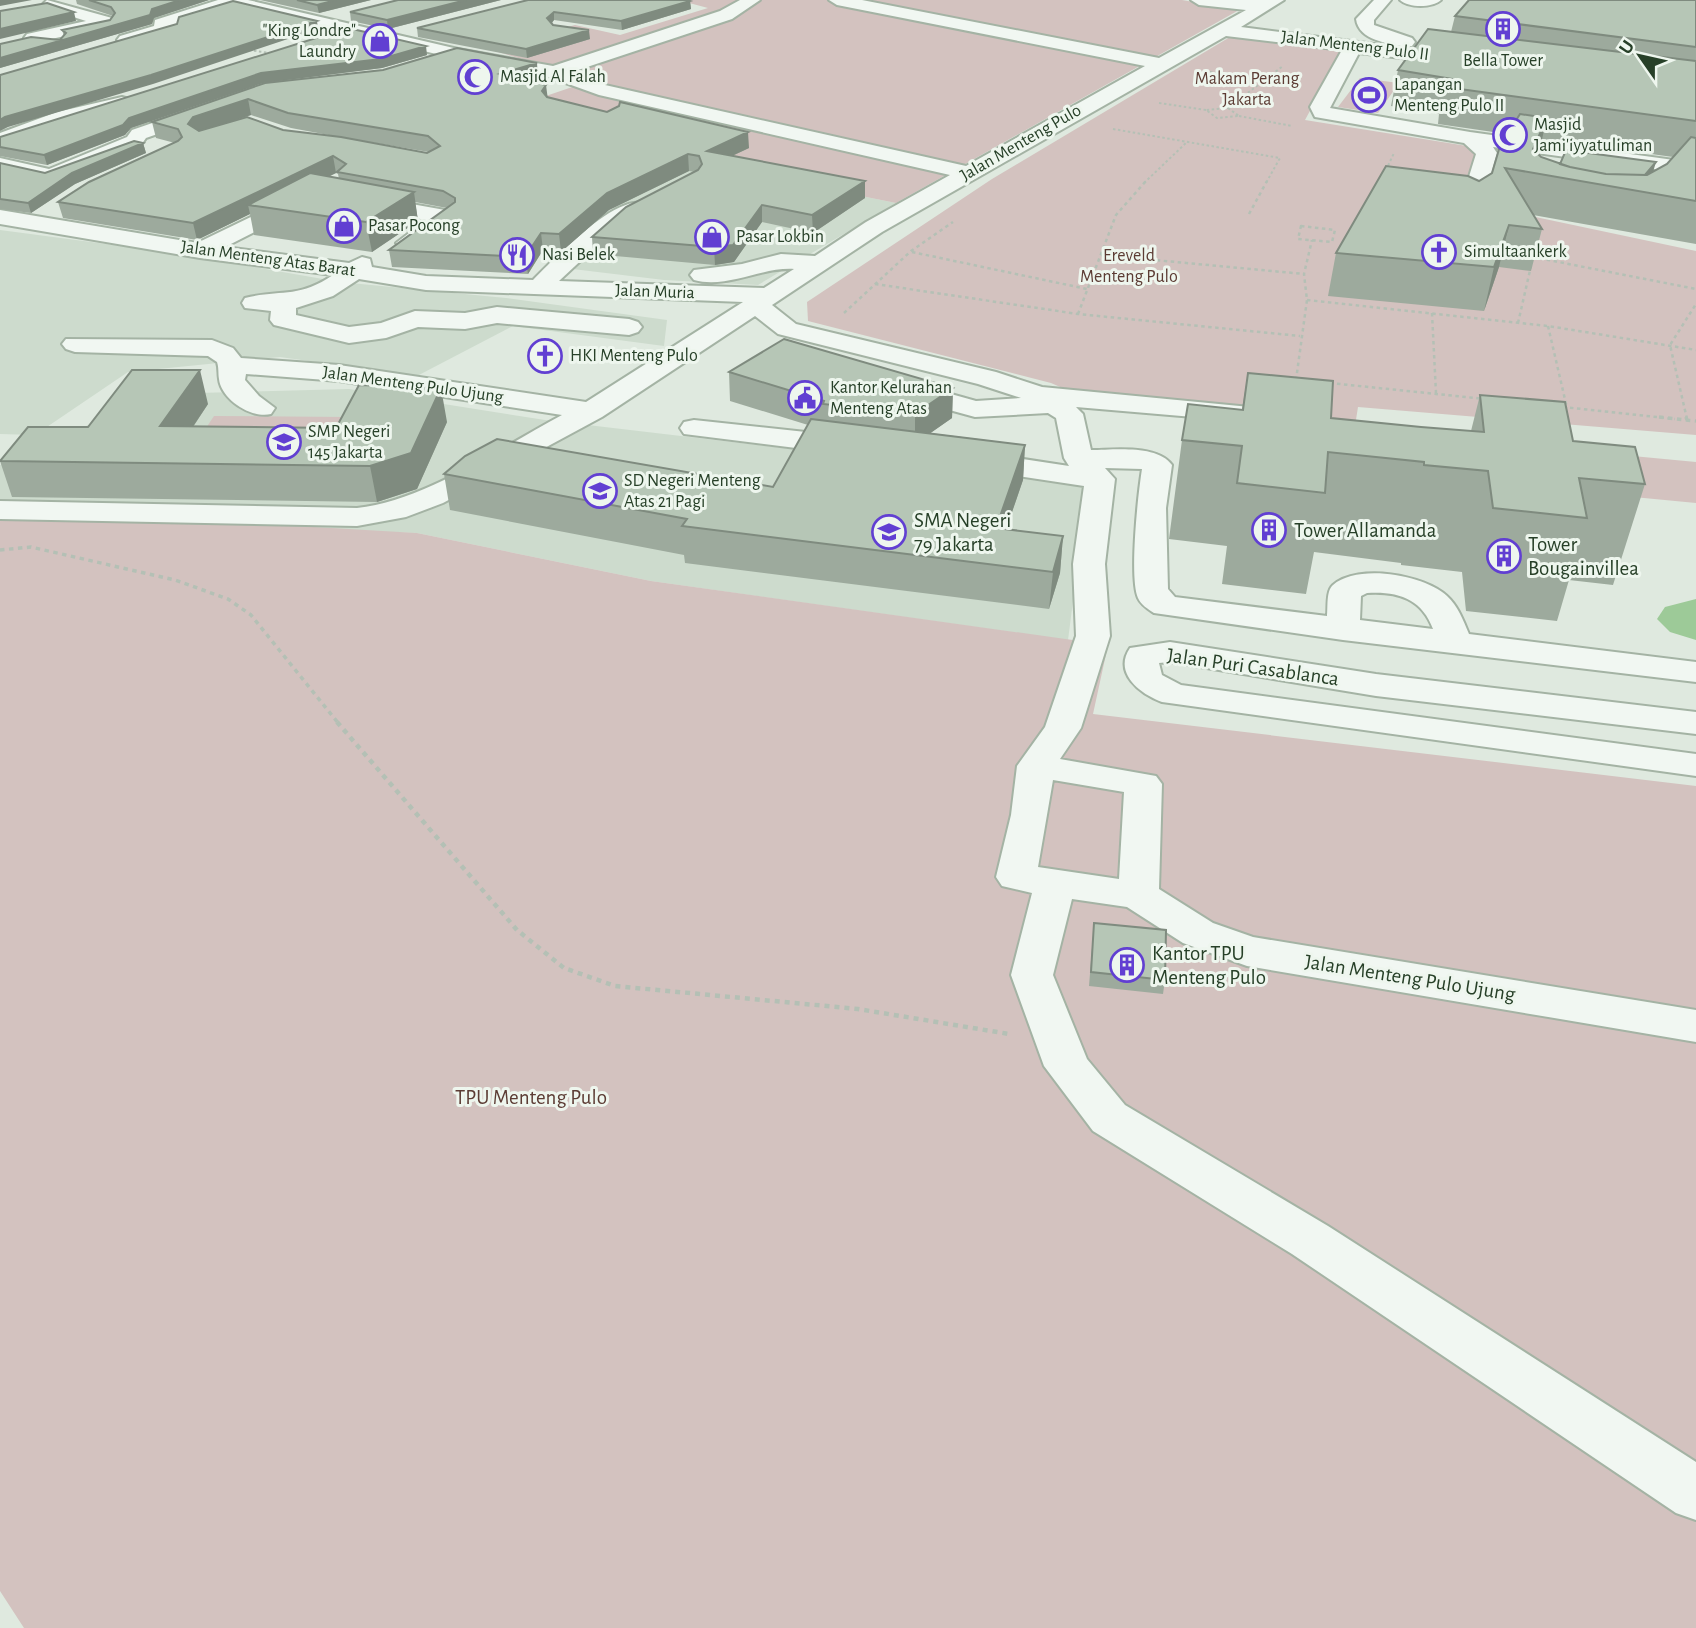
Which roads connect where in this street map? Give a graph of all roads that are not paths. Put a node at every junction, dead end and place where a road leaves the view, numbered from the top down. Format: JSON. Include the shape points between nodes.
{"nodes":[{"id":1,"x":70,"y":0,"type":"edge"},
{"id":2,"x":752,"y":0,"type":"edge"},
{"id":3,"x":836,"y":0,"type":"edge"},
{"id":4,"x":1199,"y":0,"type":"edge"},
{"id":5,"x":1383,"y":0,"type":"edge"},
{"id":6,"x":1408,"y":0,"type":"edge"},
{"id":7,"x":1433,"y":0,"type":"edge"},
{"id":8,"x":231,"y":1,"type":"edge"},
{"id":9,"x":1269,"y":4,"type":"edge"},
{"id":10,"x":360,"y":11,"type":"edge"},
{"id":11,"x":321,"y":21,"type":"junction"},
{"id":12,"x":349,"y":28,"type":"junction"},
{"id":13,"x":421,"y":29,"type":"edge"},
{"id":14,"x":1222,"y":30,"type":"junction"},
{"id":15,"x":37,"y":33,"type":"junction"},
{"id":16,"x":603,"y":34,"type":"dead end"},
{"id":17,"x":387,"y":37,"type":"junction"},
{"id":18,"x":648,"y":40,"type":"junction"},
{"id":19,"x":309,"y":41,"type":"edge"},
{"id":20,"x":11,"y":44,"type":"edge"},
{"id":21,"x":103,"y":46,"type":"edge"},
{"id":22,"x":1354,"y":46,"type":"junction"},
{"id":23,"x":78,"y":48,"type":"edge"},
{"id":24,"x":458,"y":54,"type":"junction"},
{"id":25,"x":1160,"y":64,"type":"junction"},
{"id":26,"x":421,"y":65,"type":"edge"},
{"id":27,"x":554,"y":72,"type":"junction"},
{"id":28,"x":599,"y":89,"type":"junction"},
{"id":29,"x":136,"y":99,"type":"edge"},
{"id":30,"x":569,"y":100,"type":"edge"},
{"id":31,"x":225,"y":104,"type":"edge"},
{"id":32,"x":160,"y":105,"type":"edge"},
{"id":33,"x":196,"y":114,"type":"junction"},
{"id":34,"x":1470,"y":138,"type":"junction"},
{"id":35,"x":0,"y":140,"type":"edge"},
{"id":36,"x":134,"y":141,"type":"junction"},
{"id":37,"x":163,"y":146,"type":"edge"},
{"id":38,"x":0,"y":164,"type":"edge"},
{"id":39,"x":1696,"y":169,"type":"edge"},
{"id":40,"x":967,"y":173,"type":"junction"},
{"id":41,"x":313,"y":193,"type":"edge"},
{"id":42,"x":340,"y":198,"type":"edge"},
{"id":43,"x":654,"y":198,"type":"edge"},
{"id":44,"x":65,"y":204,"type":"edge"},
{"id":45,"x":1469,"y":212,"type":"edge"},
{"id":46,"x":0,"y":218,"type":"edge"},
{"id":47,"x":37,"y":222,"type":"junction"},
{"id":48,"x":209,"y":252,"type":"junction"},
{"id":49,"x":821,"y":262,"type":"junction"},
{"id":50,"x":560,"y":266,"type":"junction"},
{"id":51,"x":360,"y":272,"type":"junction"},
{"id":52,"x":538,"y":289,"type":"junction"},
{"id":53,"x":764,"y":300,"type":"junction"},
{"id":54,"x":254,"y":303,"type":"dead end"},
{"id":55,"x":284,"y":304,"type":"junction"},
{"id":56,"x":629,"y":327,"type":"dead end"},
{"id":57,"x":787,"y":329,"type":"junction"},
{"id":58,"x":75,"y":344,"type":"dead end"},
{"id":59,"x":799,"y":360,"type":"edge"},
{"id":60,"x":938,"y":366,"type":"junction"},
{"id":61,"x":233,"y":372,"type":"junction"},
{"id":62,"x":872,"y":380,"type":"edge"},
{"id":63,"x":908,"y":391,"type":"junction"},
{"id":64,"x":1046,"y":399,"type":"junction"},
{"id":65,"x":601,"y":405,"type":"junction"},
{"id":66,"x":261,"y":408,"type":"dead end"},
{"id":67,"x":1291,"y":418,"type":"edge"},
{"id":68,"x":694,"y":428,"type":"dead end"},
{"id":69,"x":883,"y":450,"type":"edge"},
{"id":70,"x":937,"y":456,"type":"edge"},
{"id":71,"x":1089,"y":469,"type":"junction"},
{"id":72,"x":0,"y":510,"type":"edge"},
{"id":73,"x":1357,"y":631,"type":"junction"},
{"id":74,"x":1440,"y":641,"type":"junction"},
{"id":75,"x":1696,"y":672,"type":"edge"},
{"id":76,"x":1376,"y":685,"type":"junction"},
{"id":77,"x":1432,"y":691,"type":"junction"},
{"id":78,"x":1696,"y":723,"type":"edge"},
{"id":79,"x":1380,"y":725,"type":"junction"},
{"id":80,"x":1434,"y":733,"type":"junction"},
{"id":81,"x":1696,"y":765,"type":"edge"},
{"id":82,"x":1036,"y":766,"type":"junction"},
{"id":83,"x":1055,"y":883,"type":"junction"},
{"id":84,"x":1138,"y":895,"type":"junction"},
{"id":85,"x":1696,"y":1026,"type":"edge"},
{"id":86,"x":1696,"y":1493,"type":"edge"}],
"edges":[{"from":1,"to":15,"type":"street","via":[[45,5],[106,22]]},
{"from":2,"to":18,"type":"street","via":[[726,15]]},
{"from":3,"to":25,"type":"street"},
{"from":4,"to":9,"type":"street"},
{"from":5,"to":22,"type":"street","name":"Jalan Menteng Pulo II","via":[[1365,19],[1374,33],[1476,57]]},
{"from":6,"to":7,"type":"street"},
{"from":8,"to":11,"type":"street"},
{"from":8,"to":21,"type":"street","via":[[161,24],[172,26]]},
{"from":9,"to":14,"type":"street","name":"Jalan Menteng Pulo"},
{"from":10,"to":11,"type":"street"},
{"from":11,"to":12,"type":"street"},
{"from":12,"to":17,"type":"street"},
{"from":12,"to":19,"type":"street"},
{"from":13,"to":17,"type":"street"},
{"from":14,"to":22,"type":"street","name":"Jalan Menteng Pulo II"},
{"from":14,"to":25,"type":"street","name":"Jalan Menteng Pulo"},
{"from":15,"to":20,"type":"street"},
{"from":15,"to":23,"type":"street"},
{"from":16,"to":18,"type":"street"},
{"from":17,"to":24,"type":"street"},
{"from":18,"to":27,"type":"street"},
{"from":22,"to":34,"type":"street","via":[[1320,107],[1322,113]]},
{"from":24,"to":26,"type":"street"},
{"from":24,"to":27,"type":"street"},
{"from":25,"to":40,"type":"street","name":"Jalan Menteng Pulo"},
{"from":27,"to":28,"type":"street"},
{"from":28,"to":30,"type":"street"},
{"from":28,"to":40,"type":"street"},
{"from":29,"to":35,"type":"street","via":[[64,116]]},
{"from":31,"to":33,"type":"street"},
{"from":32,"to":33,"type":"street"},
{"from":33,"to":36,"type":"street","via":[[139,134]]},
{"from":34,"to":39,"type":"street","via":[[1551,159],[1666,174]]},
{"from":34,"to":45,"type":"street","via":[[1488,153]]},
{"from":36,"to":37,"type":"street"},
{"from":36,"to":38,"type":"street","via":[[49,175]]},
{"from":40,"to":49,"type":"street","name":"Jalan Menteng Pulo"},
{"from":41,"to":48,"type":"street"},
{"from":42,"to":51,"type":"street","via":[[445,217]]},
{"from":43,"to":50,"type":"street","via":[[618,217]]},
{"from":44,"to":47,"type":"street"},
{"from":46,"to":47,"type":"street","name":"Jalan Menteng Atas Barat"},
{"from":47,"to":48,"type":"street","name":"Jalan Menteng Atas Barat"},
{"from":48,"to":51,"type":"street","name":"Jalan Menteng Atas Barat"},
{"from":49,"to":50,"type":"street","via":[[781,261],[709,275]]},
{"from":49,"to":53,"type":"street","name":"Jalan Menteng Pulo"},
{"from":50,"to":52,"type":"street"},
{"from":51,"to":52,"type":"street","name":"Jalan Menteng Atas Barat","via":[[426,283]]},
{"from":51,"to":55,"type":"street","via":[[315,297]]},
{"from":52,"to":53,"type":"street","name":"Jalan Muria"},
{"from":53,"to":57,"type":"street"},
{"from":53,"to":65,"type":"street"},
{"from":54,"to":55,"type":"street"},
{"from":55,"to":56,"type":"street","via":[[283,320],[349,335],[386,330],[415,319],[465,321],[497,315]]},
{"from":57,"to":59,"type":"street"},
{"from":57,"to":60,"type":"street"},
{"from":58,"to":61,"type":"street","via":[[212,348],[229,357]]},
{"from":60,"to":63,"type":"street"},
{"from":60,"to":64,"type":"street"},
{"from":61,"to":65,"type":"street","name":"Jalan Menteng Pulo Ujung","via":[[339,373]]},
{"from":61,"to":66,"type":"street","via":[[249,402]]},
{"from":62,"to":63,"type":"street"},
{"from":63,"to":64,"type":"street","via":[[975,409]]},
{"from":64,"to":67,"type":"street"},
{"from":64,"to":71,"type":"street","name":"Jalan Menteng Pulo Ujung","via":[[1069,414]]},
{"from":65,"to":72,"type":"street","via":[[432,497],[388,514],[295,517]]},
{"from":68,"to":69,"type":"street"},
{"from":70,"to":71,"type":"street"},
{"from":71,"to":73,"type":"street","via":[[1143,460],[1157,465],[1150,508],[1152,589],[1154,597],[1166,606]]},
{"from":71,"to":82,"type":"street","name":"Jalan Menteng Pulo Ujung","via":[[1091,642],[1063,727]]},
{"from":73,"to":74,"type":"street"},
{"from":73,"to":74,"type":"street","via":[[1345,591],[1356,584],[1393,585],[1427,595],[1439,607]]},
{"from":73,"to":76,"type":"street"},
{"from":74,"to":75,"type":"street"},
{"from":74,"to":77,"type":"street"},
{"from":76,"to":77,"type":"street","name":"Jalan Puri Casablanca"},
{"from":76,"to":79,"type":"street"},
{"from":76,"to":79,"type":"street","name":"Jalan Puri Casablanca","via":[[1170,652],[1142,655],[1141,671],[1150,686],[1174,695]]},
{"from":77,"to":78,"type":"street","name":"Jalan Puri Casablanca"},
{"from":77,"to":80,"type":"street"},
{"from":79,"to":80,"type":"street","name":"Jalan Puri Casablanca"},
{"from":80,"to":81,"type":"street","name":"Jalan Puri Casablanca"},
{"from":82,"to":83,"type":"street","name":"Jalan Menteng Pulo Ujung","via":[[1016,877]]},
{"from":82,"to":84,"type":"street","via":[[1143,784]]},
{"from":83,"to":84,"type":"street","name":"Jalan Menteng Pulo Ujung"},
{"from":83,"to":86,"type":"street","via":[[1032,975],[1067,1066],[1109,1118],[1310,1240]]},
{"from":84,"to":85,"type":"street","name":"Jalan Menteng Pulo Ujung","via":[[1198,933],[1247,951]]}]}
